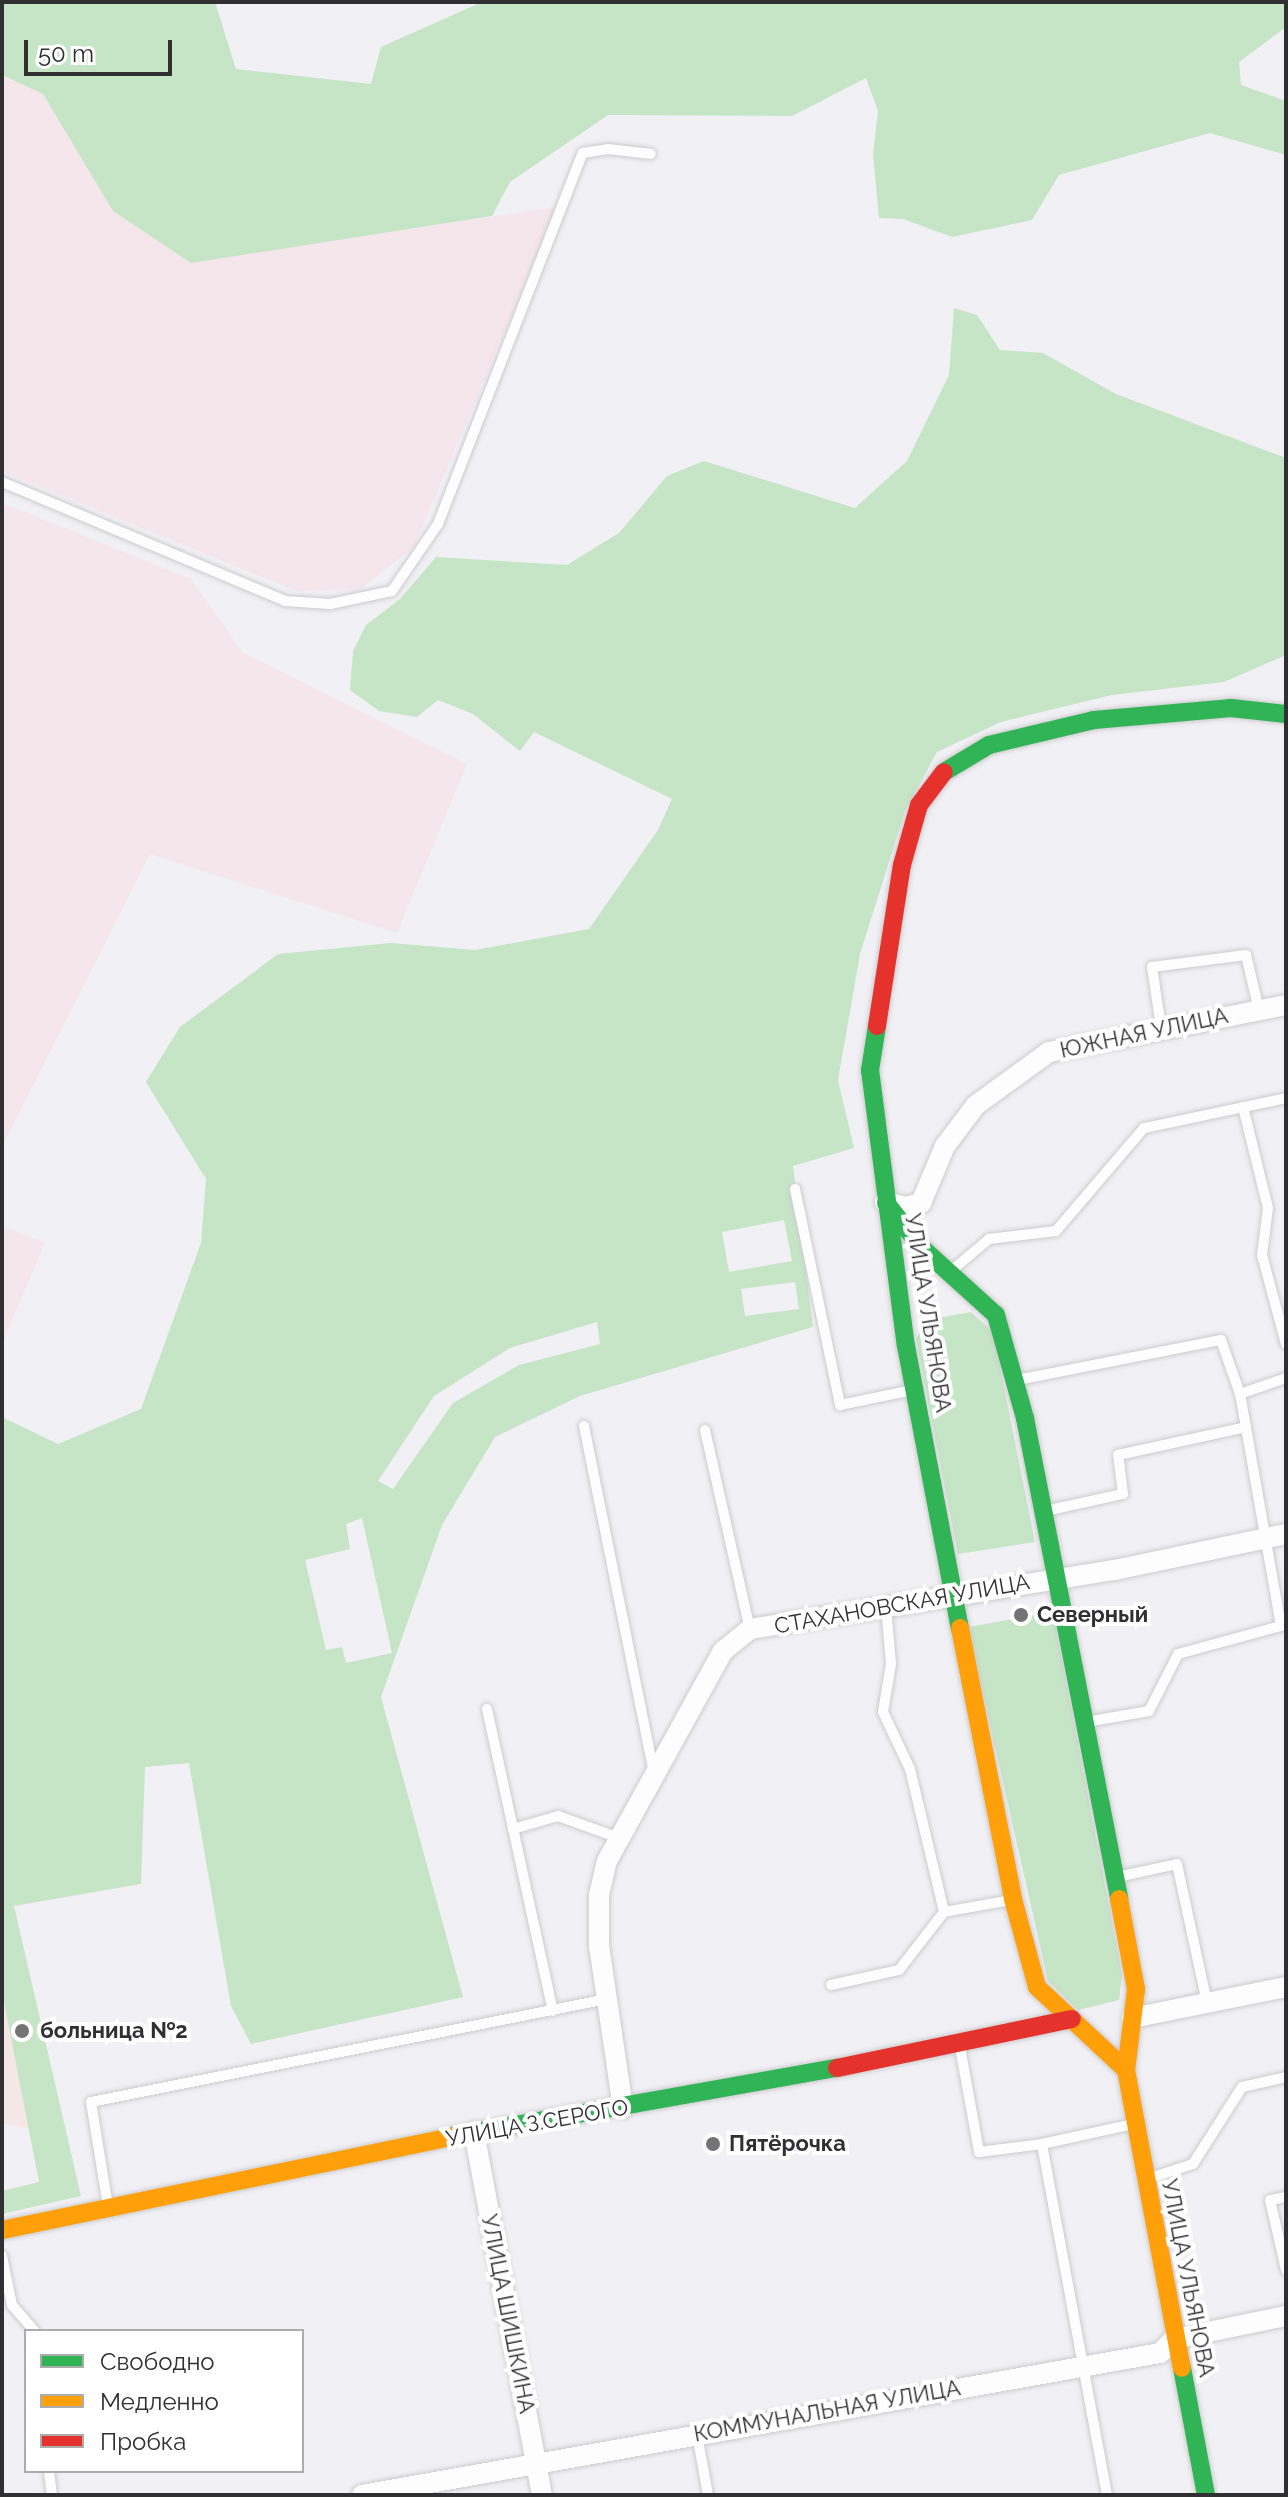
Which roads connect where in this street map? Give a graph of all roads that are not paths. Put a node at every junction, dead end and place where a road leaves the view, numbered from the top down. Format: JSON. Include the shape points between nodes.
{"nodes":[{"id":1,"x":651,"y":154,"type":"dead end"},
{"id":2,"x":2,"y":482,"type":"edge"},
{"id":3,"x":1286,"y":714,"type":"edge"},
{"id":4,"x":1286,"y":1005,"type":"edge"},
{"id":5,"x":1259,"y":1010,"type":"junction"},
{"id":6,"x":1161,"y":1027,"type":"junction"},
{"id":7,"x":1286,"y":1098,"type":"edge"},
{"id":8,"x":1243,"y":1107,"type":"junction"},
{"id":9,"x":795,"y":1189,"type":"dead end"},
{"id":10,"x":885,"y":1202,"type":"junction"},
{"id":11,"x":949,"y":1273,"type":"junction"},
{"id":12,"x":1286,"y":1344,"type":"edge"},
{"id":13,"x":1286,"y":1378,"type":"edge"},
{"id":14,"x":1015,"y":1381,"type":"junction"},
{"id":15,"x":915,"y":1389,"type":"junction"},
{"id":16,"x":1240,"y":1394,"type":"junction"},
{"id":17,"x":584,"y":1426,"type":"dead end"},
{"id":18,"x":1246,"y":1427,"type":"junction"},
{"id":19,"x":705,"y":1430,"type":"dead end"},
{"id":20,"x":1043,"y":1511,"type":"junction"},
{"id":21,"x":1286,"y":1534,"type":"edge"},
{"id":22,"x":1264,"y":1539,"type":"junction"},
{"id":23,"x":1056,"y":1578,"type":"junction"},
{"id":24,"x":954,"y":1595,"type":"junction"},
{"id":25,"x":886,"y":1607,"type":"junction"},
{"id":26,"x":750,"y":1629,"type":"junction"},
{"id":27,"x":487,"y":1709,"type":"dead end"},
{"id":28,"x":1084,"y":1722,"type":"junction"},
{"id":29,"x":655,"y":1775,"type":"junction"},
{"id":30,"x":513,"y":1829,"type":"junction"},
{"id":31,"x":619,"y":1838,"type":"junction"},
{"id":32,"x":1114,"y":1877,"type":"junction"},
{"id":33,"x":1013,"y":1899,"type":"junction"},
{"id":34,"x":944,"y":1912,"type":"junction"},
{"id":35,"x":831,"y":1985,"type":"dead end"},
{"id":36,"x":1286,"y":1987,"type":"edge"},
{"id":37,"x":607,"y":1999,"type":"junction"},
{"id":38,"x":1207,"y":2005,"type":"junction"},
{"id":39,"x":553,"y":2011,"type":"junction"},
{"id":40,"x":1132,"y":2018,"type":"junction"},
{"id":41,"x":1072,"y":2019,"type":"junction"},
{"id":42,"x":960,"y":2046,"type":"junction"},
{"id":43,"x":1126,"y":2070,"type":"junction"},
{"id":44,"x":1286,"y":2077,"type":"edge"},
{"id":45,"x":623,"y":2108,"type":"junction"},
{"id":46,"x":1133,"y":2124,"type":"junction"},
{"id":47,"x":474,"y":2132,"type":"junction"},
{"id":48,"x":1042,"y":2144,"type":"junction"},
{"id":49,"x":1144,"y":2179,"type":"junction"},
{"id":50,"x":1286,"y":2197,"type":"edge"},
{"id":51,"x":108,"y":2208,"type":"junction"},
{"id":52,"x":2,"y":2230,"type":"edge"},
{"id":53,"x":2,"y":2256,"type":"edge"},
{"id":54,"x":1286,"y":2270,"type":"edge"},
{"id":55,"x":1286,"y":2316,"type":"edge"},
{"id":56,"x":33,"y":2329,"type":"edge"},
{"id":57,"x":1174,"y":2339,"type":"junction"},
{"id":58,"x":1081,"y":2366,"type":"junction"},
{"id":59,"x":697,"y":2433,"type":"junction"},
{"id":60,"x":536,"y":2461,"type":"junction"},
{"id":61,"x":49,"y":2473,"type":"edge"},
{"id":62,"x":52,"y":2495,"type":"edge"},
{"id":63,"x":362,"y":2495,"type":"edge"},
{"id":64,"x":542,"y":2495,"type":"edge"},
{"id":65,"x":708,"y":2495,"type":"edge"},
{"id":66,"x":1107,"y":2495,"type":"edge"},
{"id":67,"x":1206,"y":2495,"type":"edge"}],
"edges":[{"from":1,"to":2,"type":"lane","via":[[608,149],[583,153],[438,524],[392,591],[330,604],[285,601]]},
{"from":3,"to":10,"type":"street","via":[[1231,708],[1094,720],[989,745],[947,768],[919,805],[885,949],[870,1070]]},
{"from":4,"to":5,"type":"street","name":"ЮЖНАЯ УЛИЦА"},
{"from":5,"to":6,"type":"street","name":"ЮЖНАЯ УЛИЦА"},
{"from":5,"to":6,"type":"lane","via":[[1246,955],[1152,967]]},
{"from":6,"to":10,"type":"street","name":"ЮЖНАЯ УЛИЦА","via":[[1049,1052],[976,1105],[945,1146],[921,1203],[906,1207]]},
{"from":7,"to":8,"type":"lane"},
{"from":8,"to":11,"type":"lane","via":[[1144,1128],[1056,1231],[989,1239]]},
{"from":8,"to":12,"type":"lane","via":[[1268,1208],[1262,1255]]},
{"from":9,"to":15,"type":"lane","via":[[840,1405]]},
{"from":10,"to":11,"type":"street","name":"УЛИЦА УЛЬЯНОВА"},
{"from":10,"to":15,"type":"street","name":"УЛИЦА УЛЬЯНОВА"},
{"from":11,"to":14,"type":"street","name":"УЛИЦА УЛЬЯНОВА","via":[[996,1315]]},
{"from":13,"to":16,"type":"lane"},
{"from":14,"to":16,"type":"lane","via":[[1221,1340]]},
{"from":14,"to":20,"type":"street","name":"УЛИЦА УЛЬЯНОВА"},
{"from":15,"to":24,"type":"street","name":"УЛИЦА УЛЬЯНОВА"},
{"from":16,"to":18,"type":"lane"},
{"from":17,"to":29,"type":"lane"},
{"from":18,"to":20,"type":"lane","via":[[1118,1455],[1123,1494]]},
{"from":18,"to":22,"type":"lane"},
{"from":19,"to":26,"type":"lane"},
{"from":20,"to":23,"type":"street","name":"УЛИЦА УЛЬЯНОВА"},
{"from":21,"to":22,"type":"street","name":"СТАХАНОВСКАЯ УЛИЦА"},
{"from":22,"to":23,"type":"street","name":"СТАХАНОВСКАЯ УЛИЦА"},
{"from":22,"to":28,"type":"lane","via":[[1281,1626],[1178,1654],[1149,1711]]},
{"from":23,"to":24,"type":"street","name":"СТАХАНОВСКАЯ УЛИЦА"},
{"from":23,"to":28,"type":"street","name":"УЛИЦА УЛЬЯНОВА"},
{"from":24,"to":25,"type":"street","name":"СТАХАНОВСКАЯ УЛИЦА"},
{"from":24,"to":33,"type":"street","name":"УЛИЦА УЛЬЯНОВА"},
{"from":25,"to":26,"type":"street","name":"СТАХАНОВСКАЯ УЛИЦА"},
{"from":25,"to":34,"type":"lane","via":[[891,1664],[883,1712],[910,1769]]},
{"from":26,"to":29,"type":"street","name":"СТАХАНОВСКАЯ УЛИЦА","via":[[723,1651]]},
{"from":27,"to":30,"type":"lane"},
{"from":28,"to":32,"type":"street","name":"УЛИЦА УЛЬЯНОВА"},
{"from":29,"to":31,"type":"street","name":"СТАХАНОВСКАЯ УЛИЦА"},
{"from":30,"to":31,"type":"lane","via":[[558,1816]]},
{"from":30,"to":39,"type":"lane"},
{"from":31,"to":37,"type":"street","name":"СТАХАНОВСКАЯ УЛИЦА","via":[[599,1895]]},
{"from":32,"to":38,"type":"lane","via":[[1177,1864]]},
{"from":32,"to":40,"type":"street","name":"УЛИЦА УЛЬЯНОВА","via":[[1136,1989]]},
{"from":33,"to":34,"type":"lane"},
{"from":33,"to":41,"type":"street","name":"УЛИЦА УЛЬЯНОВА","via":[[1037,1987]]},
{"from":34,"to":35,"type":"lane","via":[[899,1970]]},
{"from":36,"to":38,"type":"street"},
{"from":37,"to":39,"type":"lane"},
{"from":37,"to":45,"type":"street","name":"СТАХАНОВСКАЯ УЛИЦА"},
{"from":38,"to":40,"type":"street"},
{"from":39,"to":51,"type":"lane","via":[[91,2102]]},
{"from":40,"to":43,"type":"street","name":"УЛИЦА УЛЬЯНОВА"},
{"from":41,"to":42,"type":"street","name":"УЛИЦА З.СЕРОГО"},
{"from":41,"to":43,"type":"street","name":"УЛИЦА УЛЬЯНОВА"},
{"from":42,"to":45,"type":"street","name":"УЛИЦА З.СЕРОГО"},
{"from":42,"to":48,"type":"lane","via":[[979,2152]]},
{"from":43,"to":46,"type":"street","name":"УЛИЦА УЛЬЯНОВА"},
{"from":44,"to":49,"type":"lane","via":[[1242,2087],[1193,2164]]},
{"from":45,"to":47,"type":"street","name":"УЛИЦА З.СЕРОГО"},
{"from":46,"to":48,"type":"lane"},
{"from":46,"to":49,"type":"street","name":"УЛИЦА УЛЬЯНОВА"},
{"from":47,"to":51,"type":"street","name":"УЛИЦА З.СЕРОГО"},
{"from":47,"to":60,"type":"street","name":"УЛИЦА ШИШКИНА"},
{"from":48,"to":58,"type":"lane"},
{"from":49,"to":57,"type":"street","name":"УЛИЦА УЛЬЯНОВА"},
{"from":50,"to":54,"type":"lane","via":[[1270,2200]]},
{"from":51,"to":52,"type":"street","name":"УЛИЦА З.СЕРОГО"},
{"from":53,"to":56,"type":"lane","via":[[12,2305]]},
{"from":55,"to":57,"type":"street","name":"КОММУНАЛЬНАЯ УЛИЦА"},
{"from":57,"to":58,"type":"street","name":"КОММУНАЛЬНАЯ УЛИЦА","via":[[1160,2353]]},
{"from":57,"to":67,"type":"street","name":"УЛИЦА УЛЬЯНОВА"},
{"from":58,"to":59,"type":"street","name":"КОММУНАЛЬНАЯ УЛИЦА"},
{"from":58,"to":66,"type":"lane"},
{"from":59,"to":60,"type":"street","name":"КОММУНАЛЬНАЯ УЛИЦА"},
{"from":59,"to":65,"type":"lane"},
{"from":60,"to":63,"type":"street","name":"КОММУНАЛЬНАЯ УЛИЦА"},
{"from":60,"to":64,"type":"street","name":"УЛИЦА ШИШКИНА"},
{"from":61,"to":62,"type":"lane"}]}
